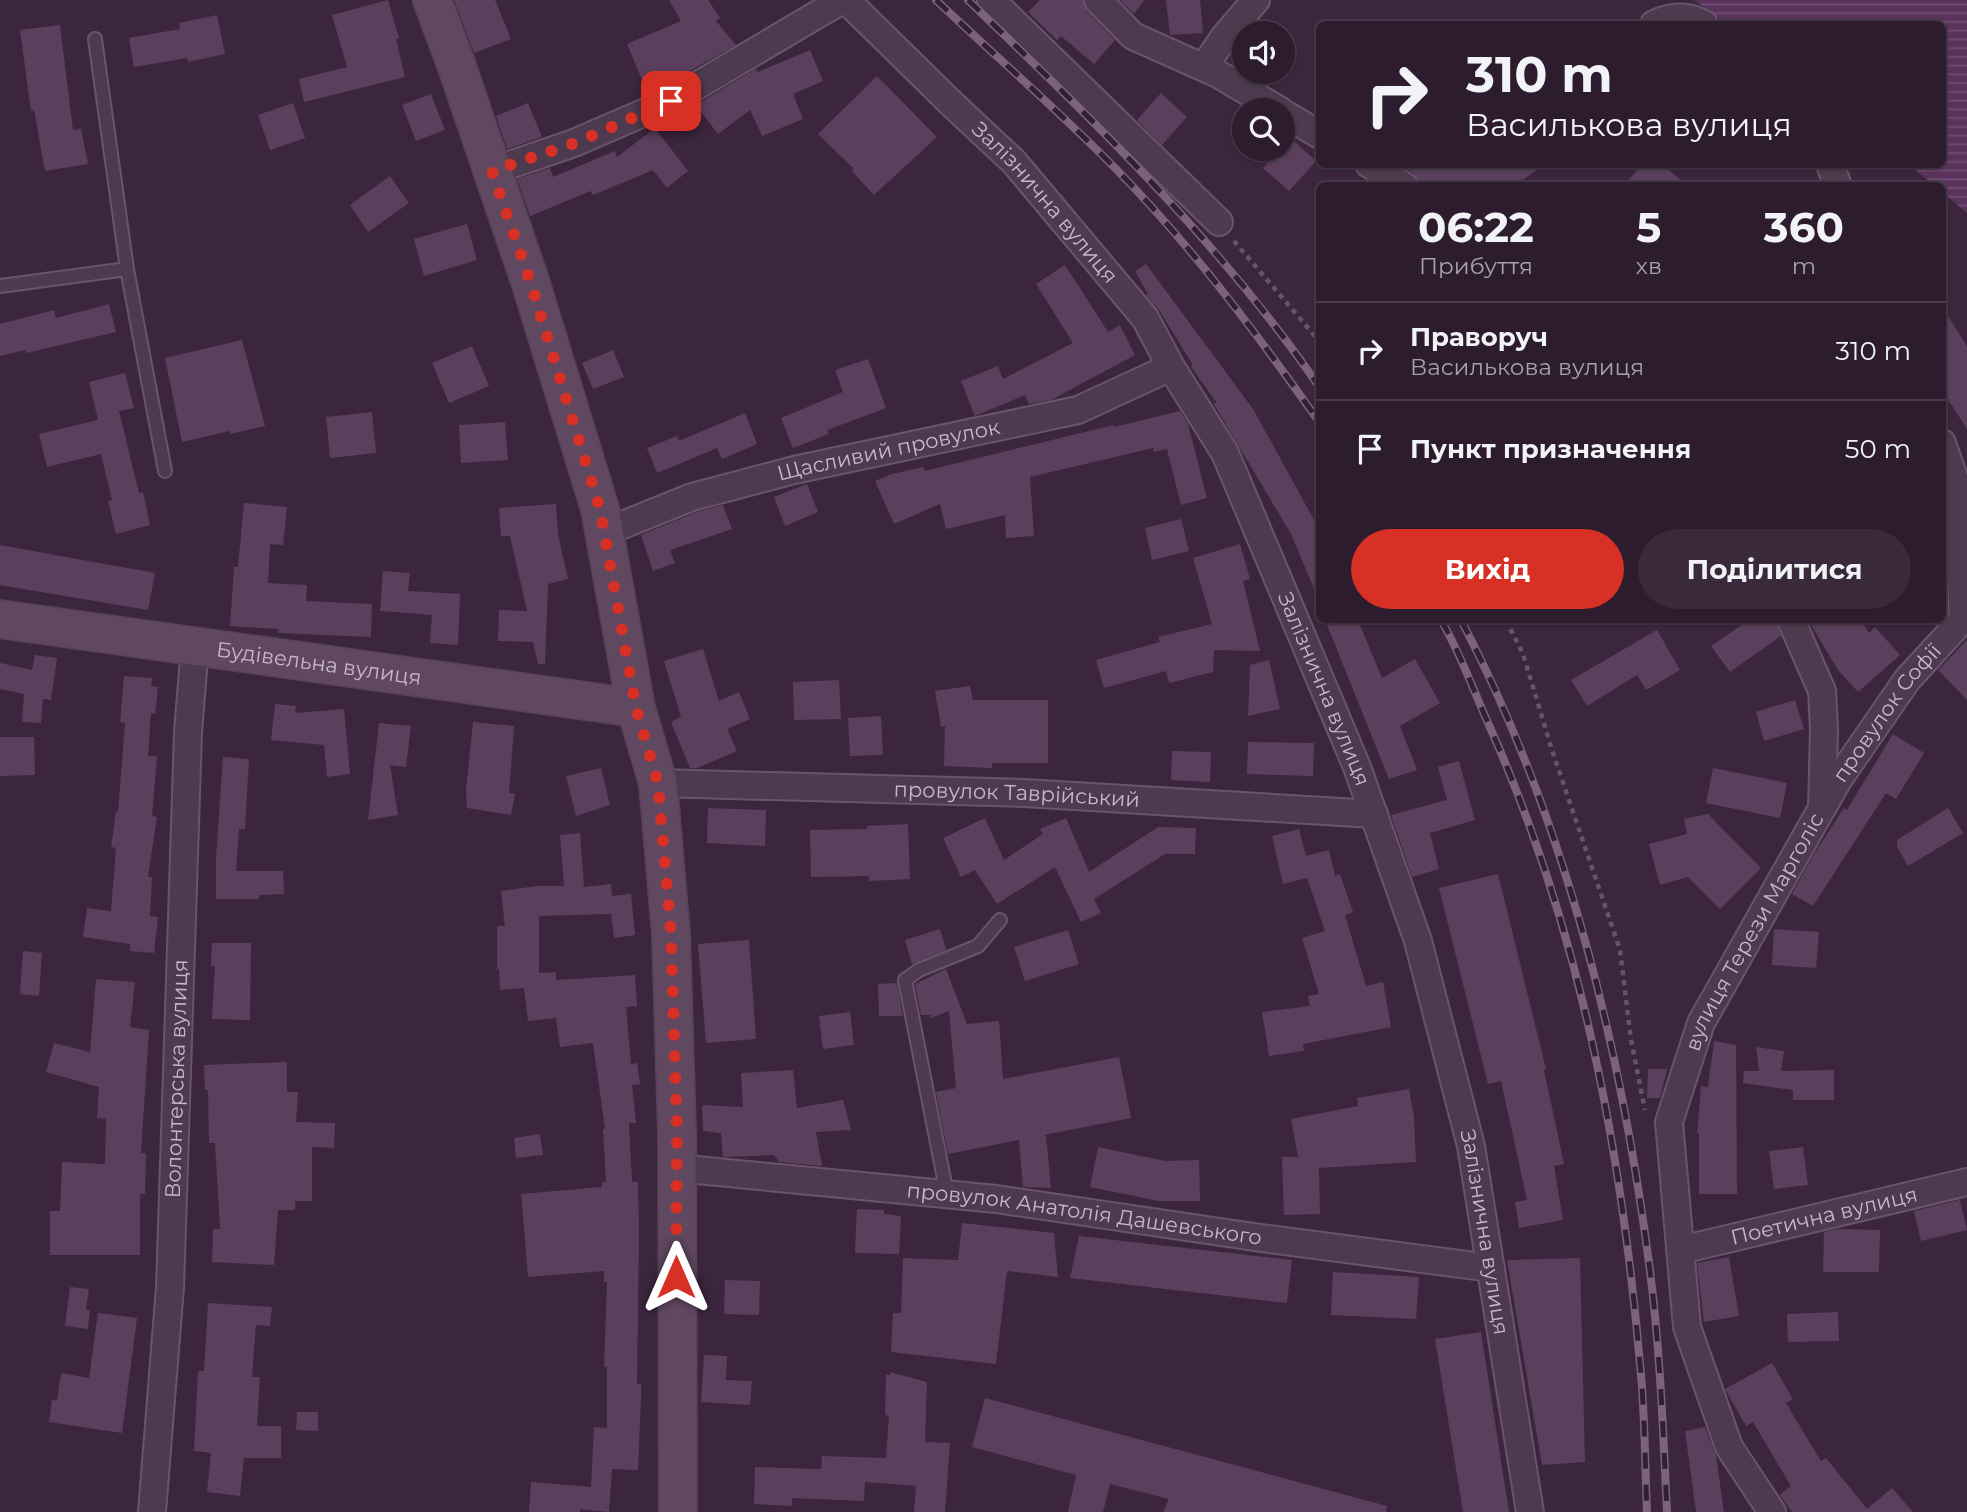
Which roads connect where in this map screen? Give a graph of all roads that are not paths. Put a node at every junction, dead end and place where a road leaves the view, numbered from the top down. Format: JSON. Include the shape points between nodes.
{"nodes":[{"id":1,"x":432,"y":0,"type":"edge"},
{"id":2,"x":844,"y":0,"type":"edge"},
{"id":3,"x":991,"y":0,"type":"edge"},
{"id":4,"x":1098,"y":0,"type":"edge"},
{"id":5,"x":1255,"y":0,"type":"edge"},
{"id":6,"x":1660,"y":21,"type":"edge"},
{"id":7,"x":1698,"y":21,"type":"edge"},
{"id":8,"x":95,"y":39,"type":"dead end"},
{"id":9,"x":1204,"y":67,"type":"junction"},
{"id":10,"x":1300,"y":120,"type":"edge"},
{"id":11,"x":1375,"y":168,"type":"edge"},
{"id":12,"x":492,"y":171,"type":"junction"},
{"id":13,"x":1398,"y":182,"type":"edge"},
{"id":14,"x":1219,"y":222,"type":"road end"},
{"id":15,"x":127,"y":269,"type":"junction"},
{"id":16,"x":0,"y":286,"type":"edge"},
{"id":17,"x":1171,"y":367,"type":"junction"},
{"id":18,"x":1946,"y":454,"type":"edge"},
{"id":19,"x":165,"y":471,"type":"dead end"},
{"id":20,"x":605,"y":532,"type":"junction"},
{"id":21,"x":0,"y":619,"type":"edge"},
{"id":22,"x":1792,"y":623,"type":"edge"},
{"id":23,"x":1963,"y":623,"type":"edge"},
{"id":24,"x":195,"y":646,"type":"junction"},
{"id":25,"x":636,"y":708,"type":"junction"},
{"id":26,"x":658,"y":783,"type":"junction"},
{"id":27,"x":1822,"y":808,"type":"junction"},
{"id":28,"x":1374,"y":814,"type":"junction"},
{"id":29,"x":1000,"y":920,"type":"dead end"},
{"id":30,"x":676,"y":1168,"type":"junction"},
{"id":31,"x":1967,"y":1182,"type":"edge"},
{"id":32,"x":947,"y":1194,"type":"junction"},
{"id":33,"x":1681,"y":1250,"type":"junction"},
{"id":34,"x":1492,"y":1268,"type":"junction"},
{"id":35,"x":152,"y":1512,"type":"edge"},
{"id":36,"x":678,"y":1512,"type":"edge"},
{"id":37,"x":1530,"y":1512,"type":"edge"},
{"id":38,"x":1772,"y":1512,"type":"edge"}],
"edges":[{"from":1,"to":12,"type":"street"},
{"from":2,"to":12,"type":"street","via":[[671,101],[575,143]]},
{"from":2,"to":17,"type":"street","name":"Залізнична вулиця","via":[[1014,162],[1145,318]]},
{"from":3,"to":14,"type":"street"},
{"from":4,"to":9,"type":"street","via":[[1133,36]]},
{"from":5,"to":9,"type":"street"},
{"from":6,"to":7,"type":"street"},
{"from":8,"to":15,"type":"lane"},
{"from":9,"to":10,"type":"street"},
{"from":11,"to":13,"type":"street"},
{"from":12,"to":20,"type":"street"},
{"from":15,"to":16,"type":"lane"},
{"from":15,"to":19,"type":"lane"},
{"from":17,"to":20,"type":"street","name":"Щасливий провулок","via":[[1078,410],[794,470],[692,497]]},
{"from":17,"to":28,"type":"street","name":"Залізнична вулиця","via":[[1225,453]]},
{"from":18,"to":23,"type":"street","name":"провулок Софії","via":[[1957,486]]},
{"from":20,"to":25,"type":"street"},
{"from":21,"to":24,"type":"street","name":"Будівельна вулиця"},
{"from":22,"to":27,"type":"street","name":"вулиця Терези Марголіс","via":[[1822,691]]},
{"from":23,"to":27,"type":"street","name":"провулок Софії","via":[[1907,680]]},
{"from":24,"to":25,"type":"street","name":"Будівельна вулиця"},
{"from":24,"to":35,"type":"street","name":"Волонтерська вулиця","via":[[188,732],[170,1287]]},
{"from":25,"to":26,"type":"street"},
{"from":26,"to":28,"type":"street","name":"провулок Таврійський","via":[[1024,793]]},
{"from":26,"to":30,"type":"street","via":[[671,934]]},
{"from":27,"to":33,"type":"street","name":"вулиця Терези Марголіс","via":[[1701,1023],[1669,1122]]},
{"from":28,"to":34,"type":"street","name":"Залізнична вулиця","via":[[1425,966],[1471,1146]]},
{"from":29,"to":32,"type":"lane","via":[[978,946],[905,980]]},
{"from":30,"to":32,"type":"street","name":"провулок Анатолія Дашевського"},
{"from":30,"to":36,"type":"street"},
{"from":31,"to":33,"type":"street","name":"Поетична вулиця"},
{"from":32,"to":34,"type":"street","name":"провулок Анатолія Дашевського"},
{"from":33,"to":38,"type":"street","name":"вулиця Терези Марголіс","via":[[1691,1339],[1729,1447]]},
{"from":34,"to":37,"type":"street","name":"Залізнична вулиця"}]}
